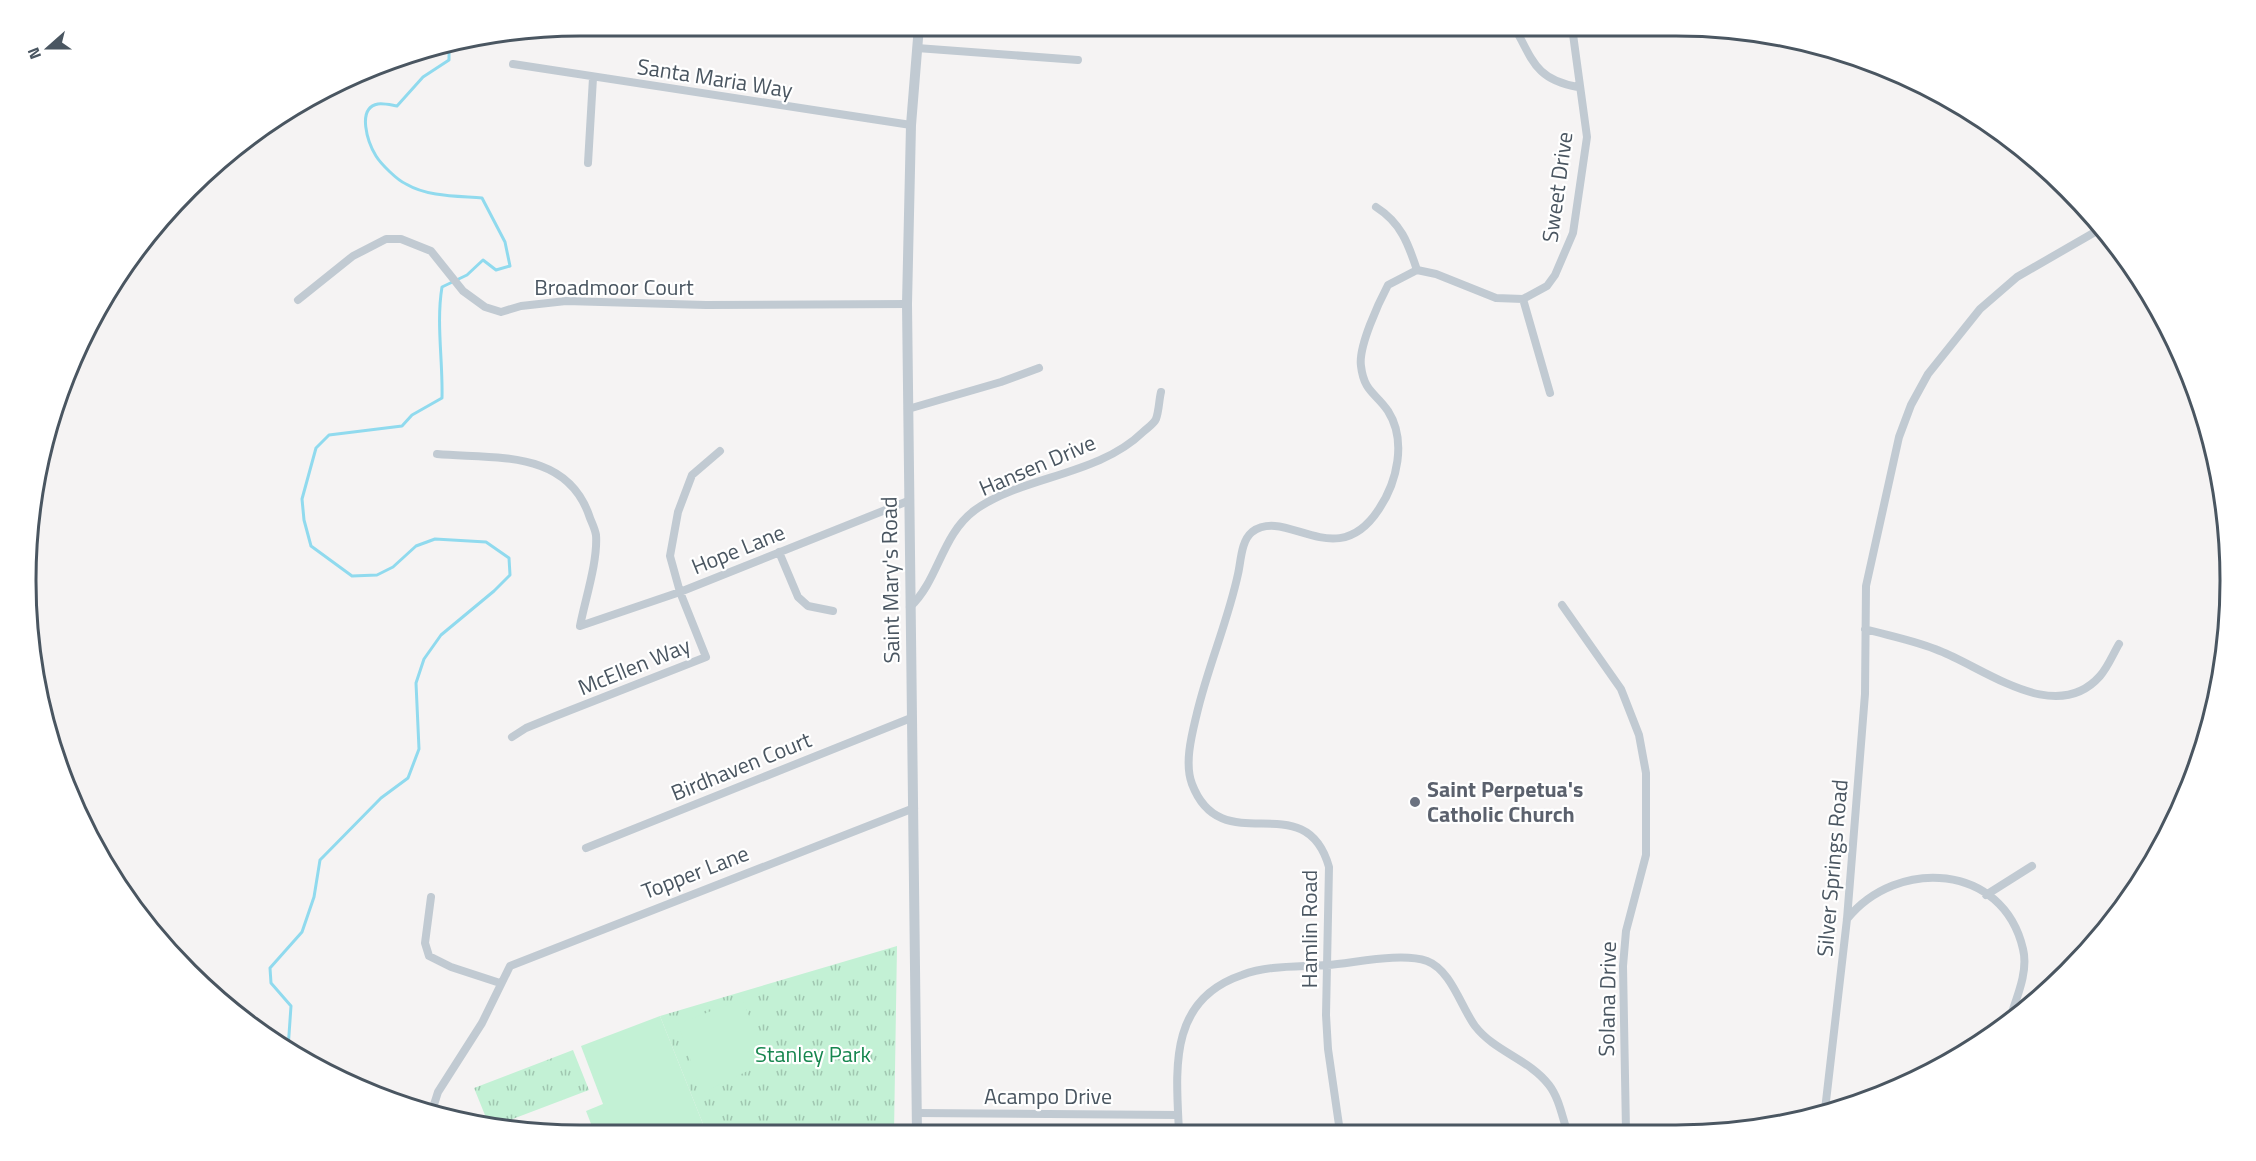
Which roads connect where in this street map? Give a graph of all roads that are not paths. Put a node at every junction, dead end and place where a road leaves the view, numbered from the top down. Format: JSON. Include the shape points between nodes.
{"nodes":[{"id":1,"x":918,"y":36,"type":"edge"},
{"id":2,"x":1520,"y":36,"type":"edge"},
{"id":3,"x":1573,"y":36,"type":"edge"},
{"id":4,"x":917,"y":48,"type":"junction"},
{"id":5,"x":1078,"y":60,"type":"dead end"},
{"id":6,"x":513,"y":64,"type":"dead end"},
{"id":7,"x":593,"y":78,"type":"junction"},
{"id":8,"x":1578,"y":87,"type":"junction"},
{"id":9,"x":911,"y":125,"type":"junction"},
{"id":10,"x":588,"y":163,"type":"dead end"},
{"id":11,"x":1376,"y":207,"type":"dead end"},
{"id":12,"x":2094,"y":233,"type":"edge"},
{"id":13,"x":1417,"y":270,"type":"junction"},
{"id":14,"x":1523,"y":299,"type":"junction"},
{"id":15,"x":298,"y":300,"type":"dead end"},
{"id":16,"x":907,"y":304,"type":"junction"},
{"id":17,"x":1039,"y":368,"type":"dead end"},
{"id":18,"x":1161,"y":392,"type":"dead end"},
{"id":19,"x":1550,"y":393,"type":"dead end"},
{"id":20,"x":908,"y":409,"type":"junction"},
{"id":21,"x":720,"y":450,"type":"dead end"},
{"id":22,"x":437,"y":454,"type":"dead end"},
{"id":23,"x":908,"y":501,"type":"junction"},
{"id":24,"x":779,"y":552,"type":"junction"},
{"id":25,"x":680,"y":592,"type":"junction"},
{"id":26,"x":1562,"y":605,"type":"dead end"},
{"id":27,"x":910,"y":607,"type":"junction"},
{"id":28,"x":832,"y":611,"type":"dead end"},
{"id":29,"x":1865,"y":629,"type":"junction"},
{"id":30,"x":2119,"y":644,"type":"dead end"},
{"id":31,"x":911,"y":718,"type":"junction"},
{"id":32,"x":512,"y":737,"type":"dead end"},
{"id":33,"x":914,"y":808,"type":"junction"},
{"id":34,"x":586,"y":848,"type":"dead end"},
{"id":35,"x":2032,"y":866,"type":"dead end"},
{"id":36,"x":1986,"y":896,"type":"junction"},
{"id":37,"x":431,"y":897,"type":"dead end"},
{"id":38,"x":1847,"y":919,"type":"junction"},
{"id":39,"x":1327,"y":965,"type":"junction"},
{"id":40,"x":500,"y":983,"type":"junction"},
{"id":41,"x":2013,"y":1007,"type":"edge"},
{"id":42,"x":1826,"y":1103,"type":"edge"},
{"id":43,"x":434,"y":1104,"type":"edge"},
{"id":44,"x":917,"y":1113,"type":"junction"},
{"id":45,"x":1178,"y":1115,"type":"junction"},
{"id":46,"x":916,"y":1125,"type":"edge"},
{"id":47,"x":1179,"y":1125,"type":"edge"},
{"id":48,"x":1339,"y":1125,"type":"edge"},
{"id":49,"x":1565,"y":1125,"type":"edge"},
{"id":50,"x":1626,"y":1125,"type":"edge"}],
"edges":[{"from":1,"to":4,"type":"street","name":"Saint Mary's Road"},
{"from":2,"to":8,"type":"street","via":[[1539,71],[1557,84]]},
{"from":3,"to":8,"type":"street","name":"Sweet Drive"},
{"from":4,"to":5,"type":"street"},
{"from":4,"to":9,"type":"street","name":"Saint Mary's Road"},
{"from":6,"to":7,"type":"street","name":"Santa Maria Way"},
{"from":7,"to":9,"type":"street","name":"Santa Maria Way"},
{"from":7,"to":10,"type":"street"},
{"from":8,"to":14,"type":"street","name":"Sweet Drive","via":[[1587,137],[1573,233],[1563,262],[1547,286]]},
{"from":9,"to":16,"type":"street","name":"Saint Mary's Road"},
{"from":11,"to":13,"type":"street","via":[[1402,230]]},
{"from":12,"to":29,"type":"street","name":"Silver Springs Road","via":[[2010,284],[1980,309],[1928,374],[1899,437],[1866,586]]},
{"from":13,"to":14,"type":"street","via":[[1496,298]]},
{"from":13,"to":39,"type":"street","name":"Hamlin Road","via":[[1388,285],[1362,353],[1366,388],[1388,411],[1398,440],[1397,466],[1389,491],[1363,529],[1350,537],[1325,538],[1273,527],[1259,528],[1245,539],[1229,614],[1197,712],[1189,766],[1192,784],[1201,799],[1224,819],[1239,824],[1284,823],[1311,832],[1320,844],[1329,867]]},
{"from":14,"to":19,"type":"street"},
{"from":15,"to":16,"type":"street","name":"Broadmoor Court","via":[[352,255],[386,239],[416,243],[431,251],[463,291],[484,307],[501,312],[566,301]]},
{"from":16,"to":20,"type":"street","name":"Saint Mary's Road"},
{"from":17,"to":20,"type":"street"},
{"from":18,"to":27,"type":"street","name":"Hansen Drive","via":[[1155,420],[1130,445],[1064,475],[997,498],[975,511],[945,545],[922,597]]},
{"from":20,"to":23,"type":"street","name":"Saint Mary's Road"},
{"from":21,"to":25,"type":"street","via":[[692,475],[678,512],[670,556]]},
{"from":22,"to":25,"type":"street","name":"Hope Lane","via":[[528,461],[548,467],[576,488],[596,534],[580,626]]},
{"from":23,"to":24,"type":"street","name":"Hope Lane"},
{"from":23,"to":27,"type":"street","name":"Saint Mary's Road"},
{"from":24,"to":25,"type":"street","name":"Hope Lane"},
{"from":24,"to":28,"type":"street","via":[[798,597],[808,606]]},
{"from":25,"to":32,"type":"street","name":"McEllen Way","via":[[706,657]]},
{"from":26,"to":50,"type":"street","name":"Solana Drive","via":[[1621,689],[1639,735],[1646,773],[1646,855],[1626,931],[1623,966]]},
{"from":27,"to":31,"type":"street","name":"Saint Mary's Road"},
{"from":29,"to":30,"type":"street","via":[[1939,650],[2027,692],[2046,695],[2063,696],[2089,685]]},
{"from":29,"to":38,"type":"street","name":"Silver Springs Road","via":[[1865,694]]},
{"from":31,"to":33,"type":"street","name":"Saint Mary's Road"},
{"from":31,"to":34,"type":"street","name":"Birdhaven Court"},
{"from":33,"to":40,"type":"street","name":"Topper Lane","via":[[527,957],[510,966]]},
{"from":33,"to":44,"type":"street","name":"Saint Mary's Road"},
{"from":35,"to":36,"type":"street"},
{"from":36,"to":38,"type":"street","via":[[1945,877],[1922,876],[1875,892]]},
{"from":36,"to":41,"type":"street","via":[[2002,907],[2023,950],[2023,975]]},
{"from":37,"to":40,"type":"street","via":[[425,943],[429,956],[451,968]]},
{"from":38,"to":42,"type":"street","name":"Silver Springs Road"},
{"from":39,"to":45,"type":"street","via":[[1242,974],[1221,984],[1203,1000],[1190,1015],[1179,1042]]},
{"from":39,"to":48,"type":"street","name":"Hamlin Road","via":[[1328,1049]]},
{"from":39,"to":49,"type":"street","via":[[1428,961],[1439,969],[1475,1026],[1492,1044],[1544,1078],[1559,1103]]},
{"from":40,"to":43,"type":"street","name":"Topper Lane","via":[[482,1023]]},
{"from":44,"to":45,"type":"street","name":"Acampo Drive"},
{"from":44,"to":46,"type":"street","name":"Saint Mary's Road"},
{"from":45,"to":47,"type":"street"}]}
